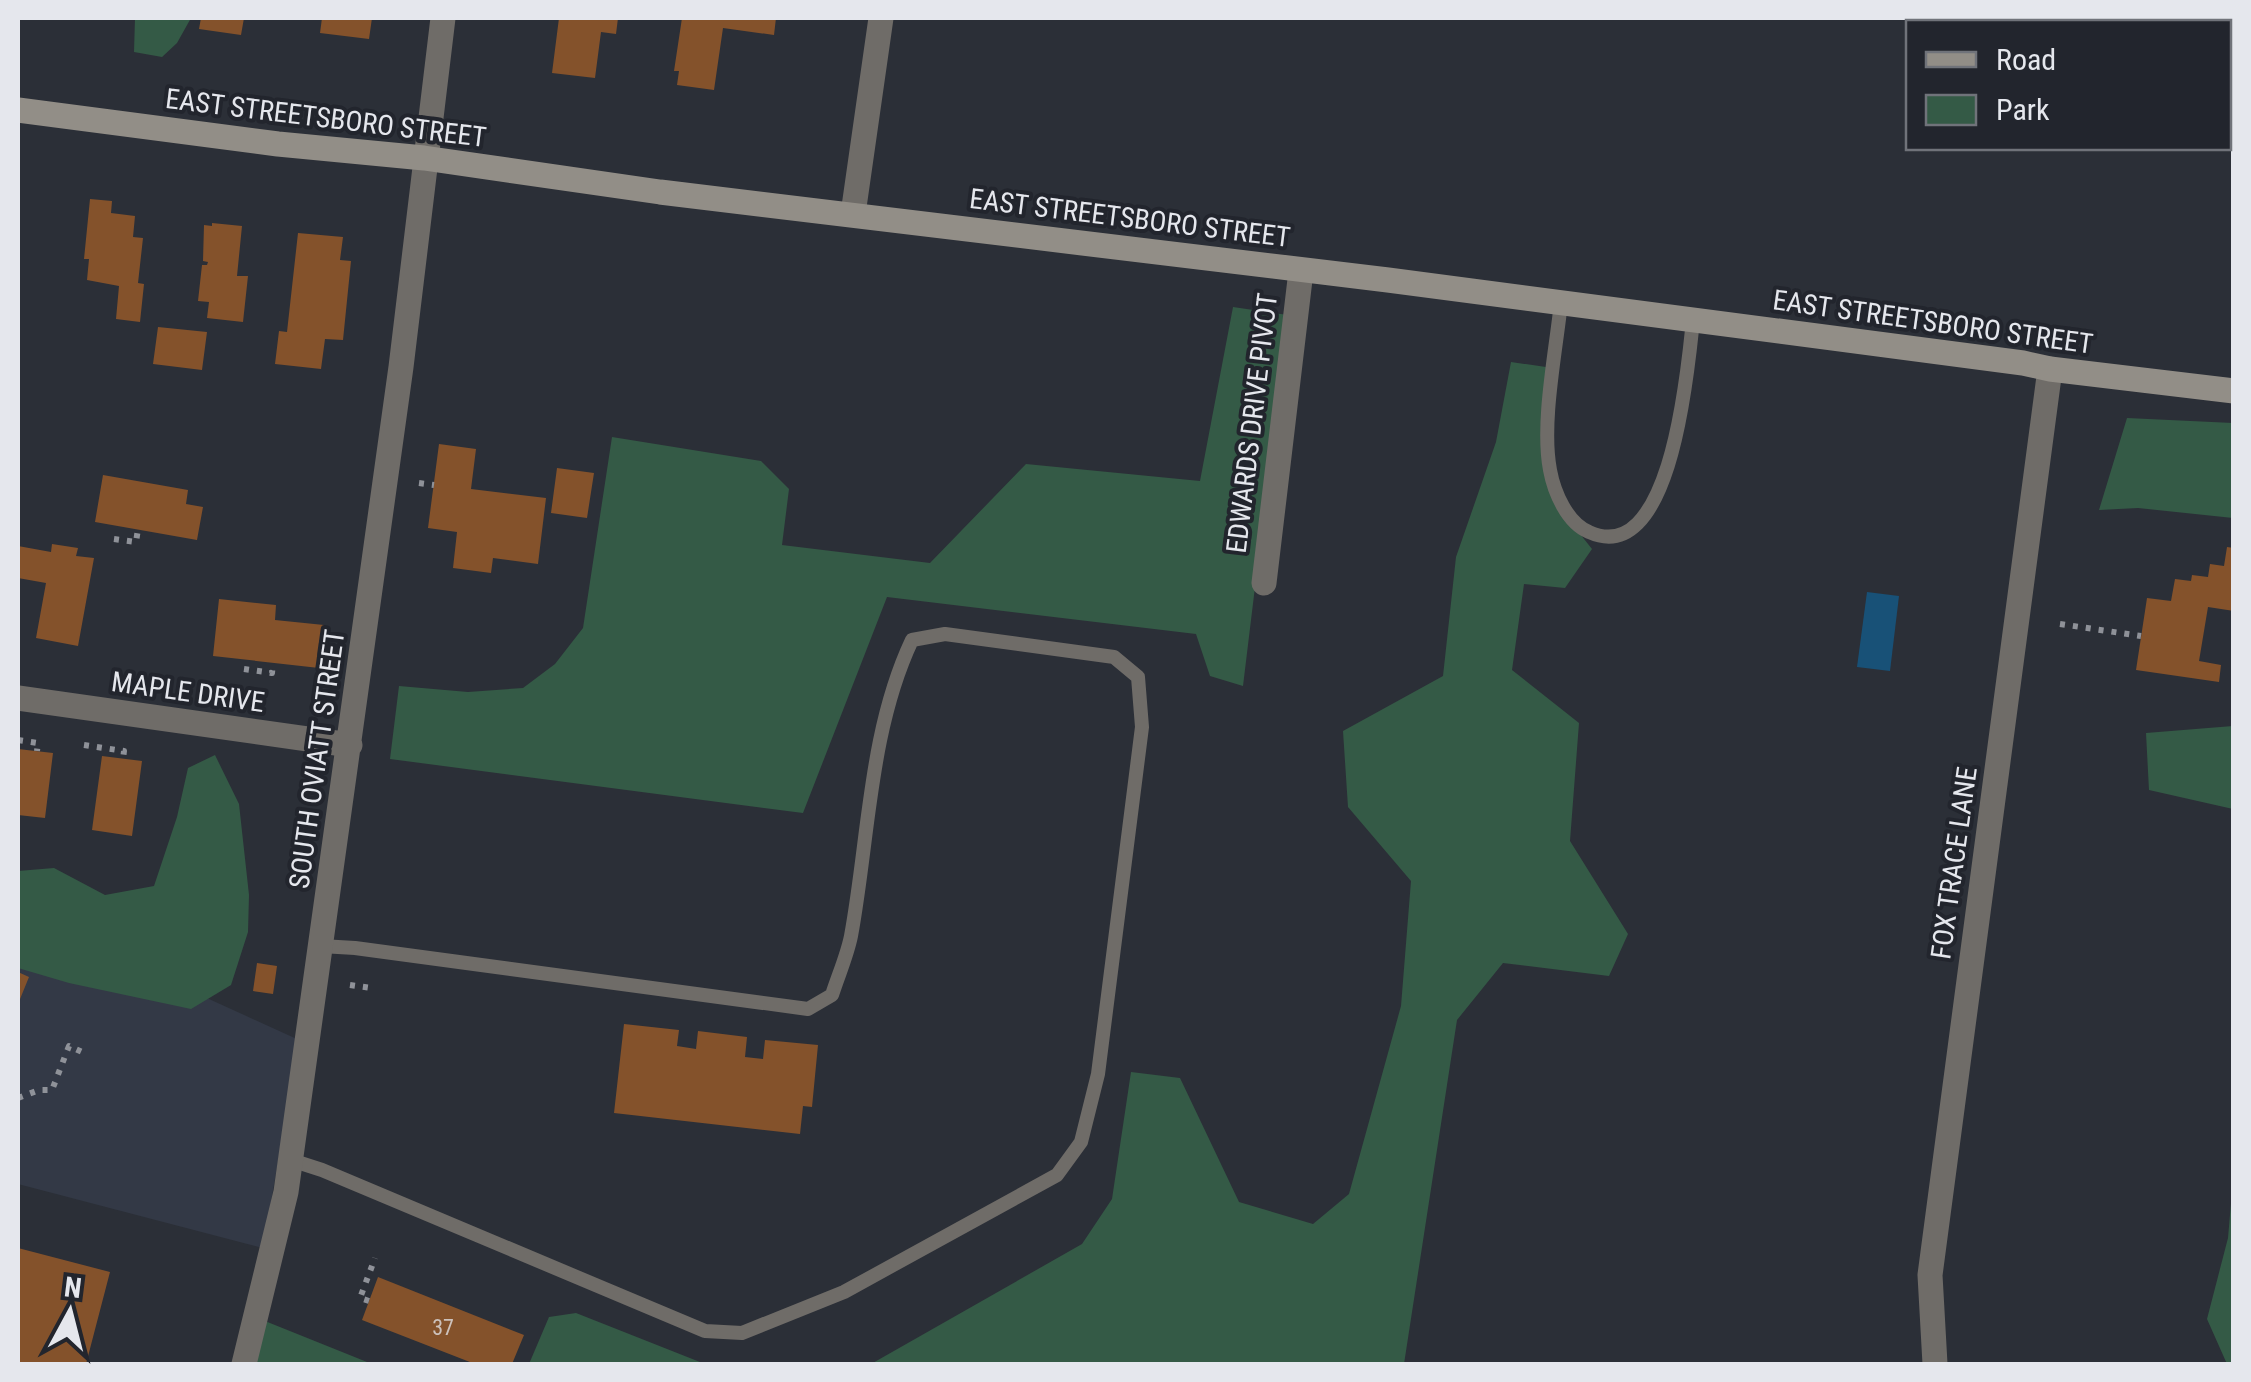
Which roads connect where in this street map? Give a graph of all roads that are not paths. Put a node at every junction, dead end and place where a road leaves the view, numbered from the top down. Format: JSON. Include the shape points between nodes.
{"nodes":[{"id":1,"x":443,"y":18,"type":"edge"},
{"id":2,"x":881,"y":18,"type":"edge"},
{"id":3,"x":18,"y":110,"type":"edge"},
{"id":4,"x":424,"y":158,"type":"junction"},
{"id":5,"x":852,"y":214,"type":"junction"},
{"id":6,"x":1301,"y":270,"type":"junction"},
{"id":7,"x":1560,"y":302,"type":"junction"},
{"id":8,"x":1693,"y":320,"type":"junction"},
{"id":9,"x":2050,"y":369,"type":"junction"},
{"id":10,"x":2234,"y":391,"type":"edge"},
{"id":11,"x":1264,"y":583,"type":"dead end"},
{"id":12,"x":18,"y":698,"type":"edge"},
{"id":13,"x":350,"y":746,"type":"junction"},
{"id":14,"x":322,"y":946,"type":"junction"},
{"id":15,"x":290,"y":1160,"type":"junction"},
{"id":16,"x":244,"y":1364,"type":"edge"},
{"id":17,"x":1935,"y":1364,"type":"edge"}],
"edges":[{"from":1,"to":4,"type":"street","name":"SOUTH OVIATT STREET"},
{"from":2,"to":5,"type":"street"},
{"from":3,"to":4,"type":"main road","name":"EAST STREETSBORO STREET"},
{"from":4,"to":5,"type":"main road","name":"EAST STREETSBORO STREET"},
{"from":4,"to":13,"type":"street","name":"SOUTH OVIATT STREET"},
{"from":5,"to":6,"type":"main road","name":"EAST STREETSBORO STREET"},
{"from":6,"to":7,"type":"main road","name":"EAST STREETSBORO STREET"},
{"from":6,"to":11,"type":"street","name":"EDWARDS DRIVE PIVOT"},
{"from":7,"to":8,"type":"main road","name":"EAST STREETSBORO STREET"},
{"from":7,"to":8,"type":"lane","via":[[1550,469],[1570,516],[1602,537],[1621,535],[1638,522],[1665,478]]},
{"from":8,"to":9,"type":"main road","name":"EAST STREETSBORO STREET"},
{"from":9,"to":10,"type":"main road","name":"EAST STREETSBORO STREET"},
{"from":9,"to":17,"type":"street","name":"FOX TRACE LANE","via":[[1930,1276]]},
{"from":12,"to":13,"type":"street","name":"MAPLE DRIVE"},
{"from":13,"to":14,"type":"street","name":"SOUTH OVIATT STREET"},
{"from":14,"to":15,"type":"street","name":"SOUTH OVIATT STREET"},
{"from":14,"to":15,"type":"lane","via":[[808,1008],[832,995],[850,940],[873,781],[897,672],[912,640],[945,634],[1114,656],[1138,677],[1142,727],[1098,1074],[1080,1142],[1057,1175],[844,1292],[742,1333],[706,1331]]},
{"from":15,"to":16,"type":"street","name":"SOUTH OVIATT STREET"}]}
